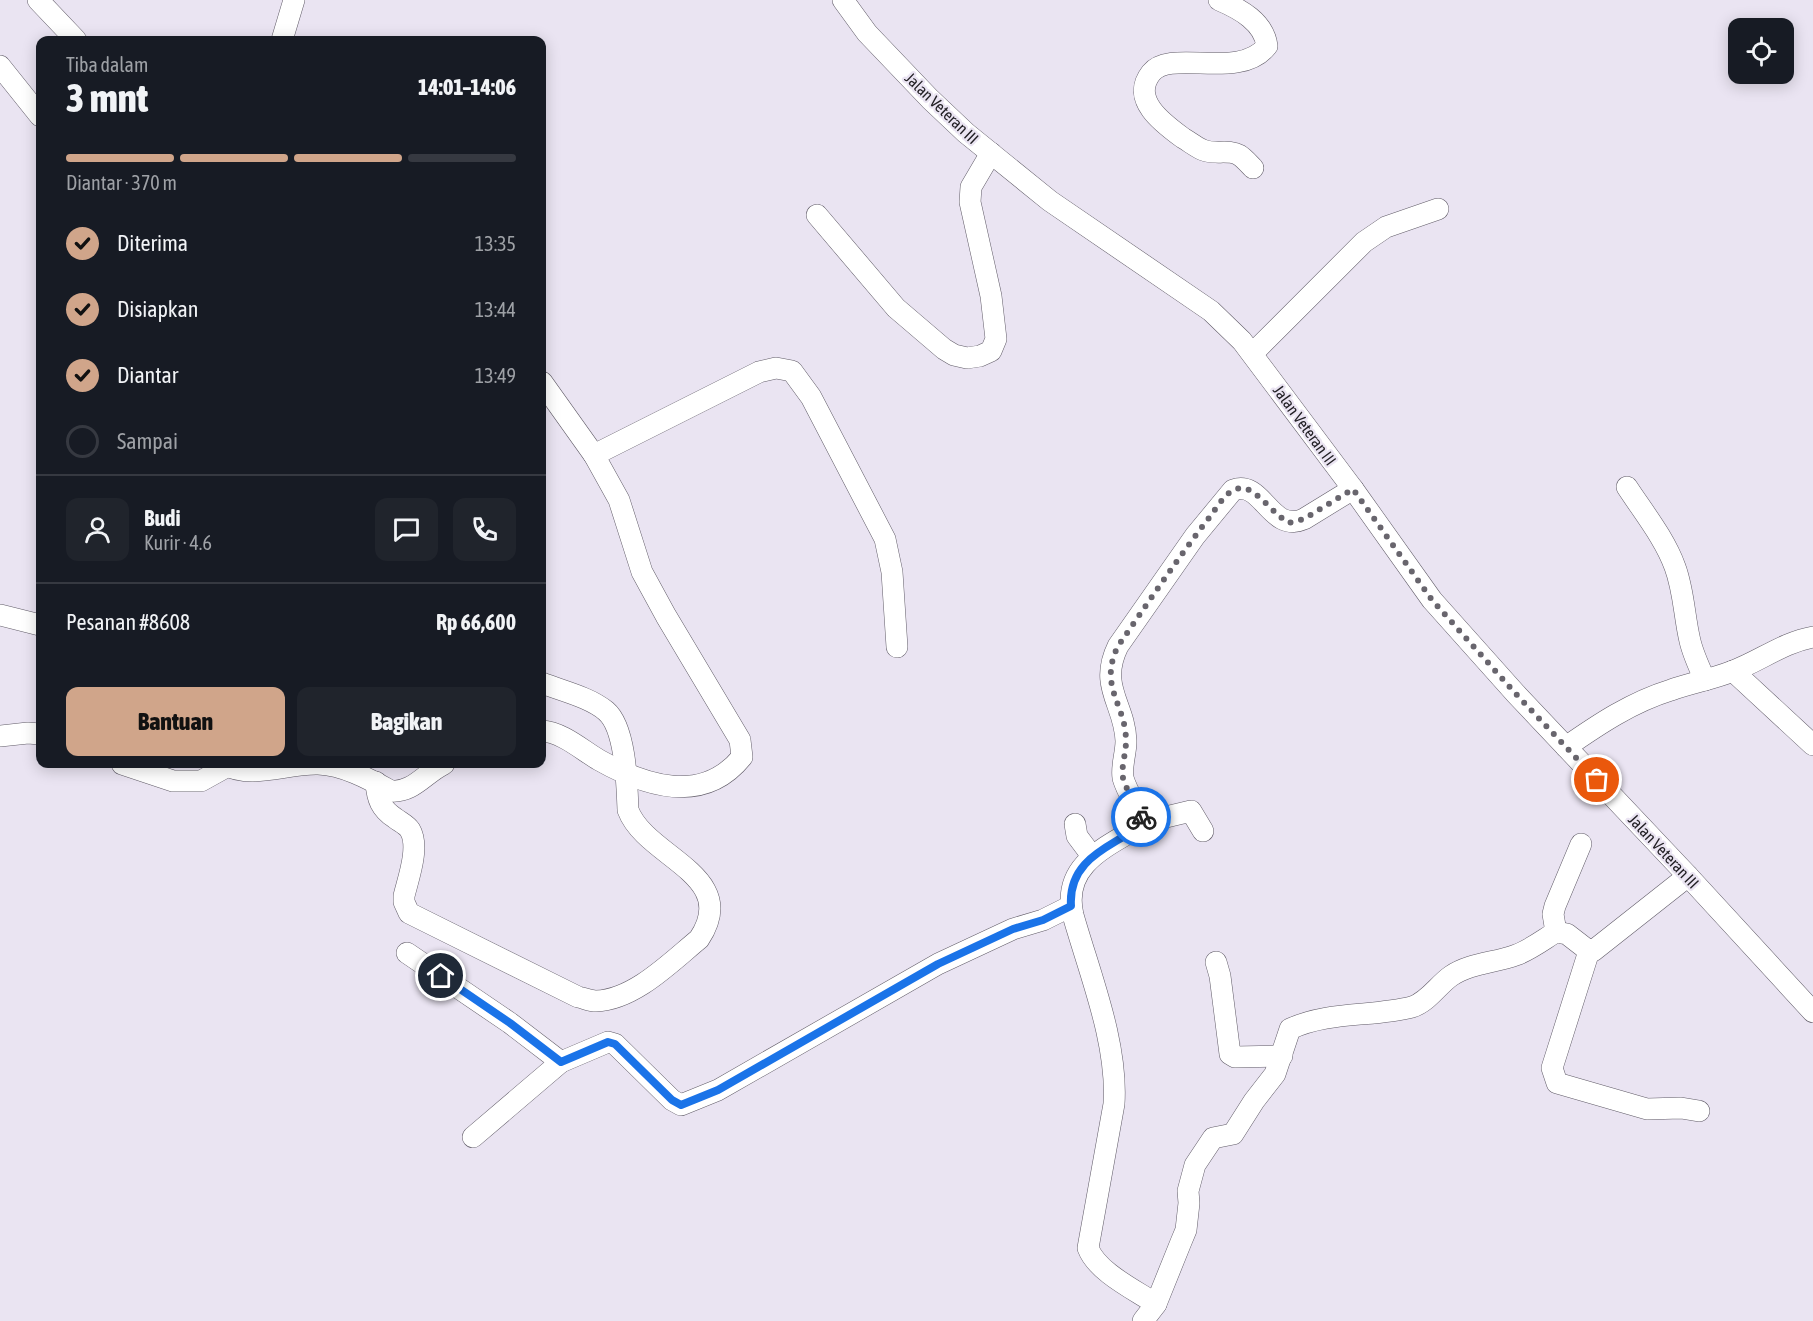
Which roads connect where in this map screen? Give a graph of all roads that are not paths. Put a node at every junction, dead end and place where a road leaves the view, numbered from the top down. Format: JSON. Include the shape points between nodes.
{"nodes":[{"id":1,"x":38,"y":0,"type":"edge"},
{"id":2,"x":294,"y":0,"type":"edge"},
{"id":3,"x":843,"y":0,"type":"edge"},
{"id":4,"x":1219,"y":0,"type":"edge"},
{"id":5,"x":72,"y":36,"type":"edge"},
{"id":6,"x":283,"y":36,"type":"edge"},
{"id":7,"x":0,"y":66,"type":"edge"},
{"id":8,"x":9,"y":91,"type":"edge"},
{"id":9,"x":36,"y":113,"type":"edge"},
{"id":10,"x":991,"y":153,"type":"junction"},
{"id":11,"x":1253,"y":168,"type":"dead end"},
{"id":12,"x":1438,"y":209,"type":"dead end"},
{"id":13,"x":817,"y":215,"type":"dead end"},
{"id":14,"x":1252,"y":353,"type":"junction"},
{"id":15,"x":546,"y":388,"type":"edge"},
{"id":16,"x":594,"y":455,"type":"junction"},
{"id":17,"x":1628,"y":487,"type":"dead end"},
{"id":18,"x":1353,"y":489,"type":"junction"},
{"id":19,"x":0,"y":615,"type":"edge"},
{"id":20,"x":36,"y":624,"type":"edge"},
{"id":21,"x":1813,"y":637,"type":"edge"},
{"id":22,"x":897,"y":646,"type":"dead end"},
{"id":23,"x":1733,"y":671,"type":"junction"},
{"id":24,"x":1705,"y":680,"type":"junction"},
{"id":25,"x":546,"y":685,"type":"edge"},
{"id":26,"x":546,"y":732,"type":"edge"},
{"id":27,"x":36,"y":734,"type":"edge"},
{"id":28,"x":0,"y":736,"type":"edge"},
{"id":29,"x":1813,"y":745,"type":"edge"},
{"id":30,"x":1566,"y":747,"type":"junction"},
{"id":31,"x":134,"y":768,"type":"edge"},
{"id":32,"x":220,"y":768,"type":"edge"},
{"id":33,"x":235,"y":768,"type":"edge"},
{"id":34,"x":286,"y":768,"type":"edge"},
{"id":35,"x":342,"y":768,"type":"edge"},
{"id":36,"x":438,"y":768,"type":"edge"},
{"id":37,"x":626,"y":774,"type":"junction"},
{"id":38,"x":376,"y":782,"type":"junction"},
{"id":39,"x":1141,"y":823,"type":"junction"},
{"id":40,"x":1075,"y":824,"type":"dead end"},
{"id":41,"x":1203,"y":831,"type":"dead end"},
{"id":42,"x":1581,"y":844,"type":"dead end"},
{"id":43,"x":1092,"y":856,"type":"junction"},
{"id":44,"x":1688,"y":876,"type":"junction"},
{"id":45,"x":1071,"y":906,"type":"junction"},
{"id":46,"x":1556,"y":932,"type":"junction"},
{"id":47,"x":1589,"y":951,"type":"junction"},
{"id":48,"x":407,"y":953,"type":"dead end"},
{"id":49,"x":1216,"y":962,"type":"dead end"},
{"id":50,"x":1813,"y":1012,"type":"edge"},
{"id":51,"x":1282,"y":1056,"type":"junction"},
{"id":52,"x":561,"y":1062,"type":"junction"},
{"id":53,"x":1699,"y":1111,"type":"dead end"},
{"id":54,"x":473,"y":1137,"type":"dead end"},
{"id":55,"x":1156,"y":1304,"type":"junction"},
{"id":56,"x":1143,"y":1321,"type":"edge"}],
"edges":[{"from":1,"to":5,"type":"street"},
{"from":2,"to":6,"type":"street"},
{"from":3,"to":10,"type":"street","name":"Jalan Veteran III","via":[[867,33],[915,83]]},
{"from":4,"to":11,"type":"street","via":[[1237,8],[1259,27],[1267,46],[1261,54],[1240,61],[1160,65],[1144,86],[1146,101],[1165,125],[1202,150],[1239,155]]},
{"from":7,"to":8,"type":"street"},
{"from":8,"to":9,"type":"street"},
{"from":10,"to":13,"type":"street","via":[[971,187],[970,202],[996,339],[991,351],[980,356],[954,355],[896,308]]},
{"from":10,"to":14,"type":"street","name":"Jalan Veteran III","via":[[1050,201],[1211,311]]},
{"from":12,"to":14,"type":"street","via":[[1386,227],[1364,242]]},
{"from":14,"to":18,"type":"street","name":"Jalan Veteran III"},
{"from":15,"to":16,"type":"street"},
{"from":16,"to":22,"type":"street","via":[[759,372],[776,368],[792,371],[812,397],[885,539],[892,573]]},
{"from":16,"to":37,"type":"street","via":[[619,500],[642,572],[742,748],[742,757],[732,769],[721,778],[700,785],[654,783]]},
{"from":17,"to":24,"type":"street","via":[[1675,568],[1690,639]]},
{"from":18,"to":30,"type":"street","name":"Jalan Veteran III","via":[[1432,600]]},
{"from":18,"to":39,"type":"street","via":[[1304,519],[1289,523],[1246,488],[1233,490],[1195,536],[1118,646],[1110,668],[1126,741],[1123,778]]},
{"from":19,"to":20,"type":"street"},
{"from":21,"to":23,"type":"street"},
{"from":23,"to":24,"type":"street"},
{"from":23,"to":29,"type":"street"},
{"from":24,"to":30,"type":"street","via":[[1636,704],[1605,719]]},
{"from":25,"to":37,"type":"street","via":[[590,702],[612,717],[621,737]]},
{"from":26,"to":37,"type":"street"},
{"from":27,"to":28,"type":"street"},
{"from":30,"to":44,"type":"street","name":"Jalan Veteran III"},
{"from":31,"to":32,"type":"street","via":[[173,781],[201,780]]},
{"from":33,"to":34,"type":"street"},
{"from":35,"to":38,"type":"street"},
{"from":36,"to":38,"type":"street","via":[[400,792]]},
{"from":37,"to":38,"type":"street","via":[[631,817],[667,854],[697,877],[711,904],[710,915],[699,939],[633,991],[595,1001],[578,997],[409,913],[404,896],[413,840],[410,830],[381,806]]},
{"from":39,"to":41,"type":"street","via":[[1191,811]]},
{"from":39,"to":43,"type":"street"},
{"from":40,"to":43,"type":"street","via":[[1077,836]]},
{"from":42,"to":46,"type":"street","via":[[1555,906]]},
{"from":43,"to":45,"type":"street","via":[[1071,888]]},
{"from":44,"to":47,"type":"street","via":[[1599,948]]},
{"from":44,"to":50,"type":"street","name":"Jalan Veteran III"},
{"from":45,"to":52,"type":"street","via":[[938,964],[692,1102],[681,1105],[672,1100],[615,1044],[608,1042]]},
{"from":45,"to":55,"type":"street","via":[[1111,1047],[1116,1081],[1088,1248],[1100,1266]]},
{"from":46,"to":47,"type":"street","via":[[1567,934]]},
{"from":46,"to":51,"type":"street","via":[[1519,954],[1457,972],[1416,1006],[1348,1015],[1290,1029]]},
{"from":47,"to":53,"type":"street","via":[[1552,1068],[1557,1083],[1647,1109]]},
{"from":48,"to":52,"type":"street"},
{"from":49,"to":51,"type":"street","via":[[1230,1054]]},
{"from":51,"to":55,"type":"street","via":[[1275,1074],[1233,1134],[1213,1138],[1195,1165],[1188,1191],[1186,1230]]},
{"from":52,"to":54,"type":"street"},
{"from":55,"to":56,"type":"street"}]}
